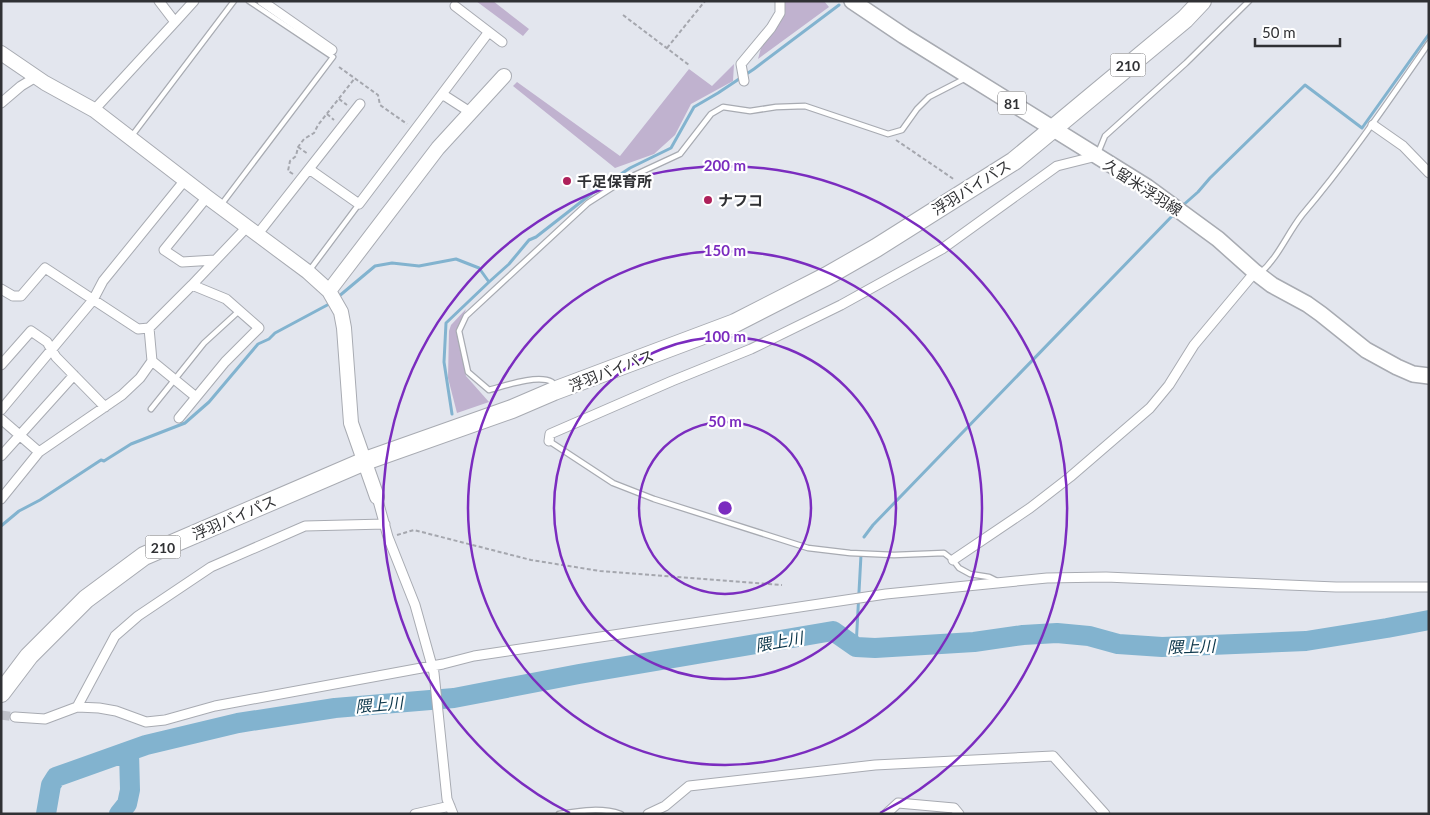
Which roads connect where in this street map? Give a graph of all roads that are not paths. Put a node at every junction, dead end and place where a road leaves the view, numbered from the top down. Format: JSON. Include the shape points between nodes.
{"nodes":[{"id":1,"x":159,"y":1,"type":"edge"},
{"id":2,"x":194,"y":1,"type":"edge"},
{"id":3,"x":234,"y":1,"type":"edge"},
{"id":4,"x":249,"y":1,"type":"edge"},
{"id":5,"x":262,"y":1,"type":"edge"},
{"id":6,"x":780,"y":1,"type":"edge"},
{"id":7,"x":852,"y":1,"type":"edge"},
{"id":8,"x":1202,"y":1,"type":"edge"},
{"id":9,"x":1249,"y":1,"type":"edge"},
{"id":10,"x":455,"y":6,"type":"dead end"},
{"id":11,"x":175,"y":22,"type":"junction"},
{"id":12,"x":488,"y":33,"type":"junction"},
{"id":13,"x":502,"y":42,"type":"dead end"},
{"id":14,"x":1429,"y":43,"type":"edge"},
{"id":15,"x":332,"y":50,"type":"dead end"},
{"id":16,"x":1,"y":53,"type":"edge"},
{"id":17,"x":504,"y":76,"type":"dead end"},
{"id":18,"x":970,"y":77,"type":"junction"},
{"id":19,"x":36,"y":78,"type":"junction"},
{"id":20,"x":744,"y":81,"type":"dead end"},
{"id":21,"x":442,"y":94,"type":"junction"},
{"id":22,"x":1,"y":103,"type":"edge"},
{"id":23,"x":360,"y":104,"type":"dead end"},
{"id":24,"x":94,"y":110,"type":"junction"},
{"id":25,"x":470,"y":112,"type":"junction"},
{"id":26,"x":1373,"y":125,"type":"junction"},
{"id":27,"x":1053,"y":128,"type":"junction"},
{"id":28,"x":130,"y":138,"type":"junction"},
{"id":29,"x":1097,"y":156,"type":"junction"},
{"id":30,"x":309,"y":169,"type":"junction"},
{"id":31,"x":1429,"y":172,"type":"edge"},
{"id":32,"x":185,"y":180,"type":"junction"},
{"id":33,"x":207,"y":197,"type":"junction"},
{"id":34,"x":359,"y":204,"type":"junction"},
{"id":35,"x":220,"y":206,"type":"junction"},
{"id":36,"x":252,"y":231,"type":"junction"},
{"id":37,"x":215,"y":260,"type":"junction"},
{"id":38,"x":308,"y":272,"type":"junction"},
{"id":39,"x":1257,"y":274,"type":"junction"},
{"id":40,"x":192,"y":285,"type":"junction"},
{"id":41,"x":1,"y":289,"type":"edge"},
{"id":42,"x":329,"y":291,"type":"junction"},
{"id":43,"x":93,"y":300,"type":"junction"},
{"id":44,"x":239,"y":311,"type":"junction"},
{"id":45,"x":149,"y":328,"type":"junction"},
{"id":46,"x":52,"y":350,"type":"junction"},
{"id":47,"x":152,"y":361,"type":"junction"},
{"id":48,"x":1,"y":364,"type":"edge"},
{"id":49,"x":74,"y":375,"type":"junction"},
{"id":50,"x":1429,"y":376,"type":"edge"},
{"id":51,"x":174,"y":379,"type":"junction"},
{"id":52,"x":554,"y":391,"type":"junction"},
{"id":53,"x":196,"y":397,"type":"junction"},
{"id":54,"x":105,"y":407,"type":"junction"},
{"id":55,"x":151,"y":409,"type":"dead end"},
{"id":56,"x":1,"y":410,"type":"edge"},
{"id":57,"x":179,"y":418,"type":"dead end"},
{"id":58,"x":1,"y":419,"type":"edge"},
{"id":59,"x":20,"y":435,"type":"junction"},
{"id":60,"x":549,"y":442,"type":"joint"},
{"id":61,"x":39,"y":452,"type":"junction"},
{"id":62,"x":1,"y":456,"type":"edge"},
{"id":63,"x":365,"y":461,"type":"junction"},
{"id":64,"x":377,"y":497,"type":"joint"},
{"id":65,"x":1,"y":500,"type":"edge"},
{"id":66,"x":385,"y":524,"type":"junction"},
{"id":67,"x":953,"y":560,"type":"junction"},
{"id":68,"x":998,"y":582,"type":"junction"},
{"id":69,"x":1429,"y":587,"type":"edge"},
{"id":70,"x":433,"y":670,"type":"junction"},
{"id":71,"x":1,"y":693,"type":"edge"},
{"id":72,"x":76,"y":707,"type":"junction"},
{"id":73,"x":16,"y":717,"type":"tunnel mouth"},
{"id":74,"x":450,"y":806,"type":"edge"},
{"id":75,"x":415,"y":814,"type":"edge"},
{"id":76,"x":559,"y":814,"type":"edge"},
{"id":77,"x":621,"y":814,"type":"edge"},
{"id":78,"x":648,"y":814,"type":"edge"},
{"id":79,"x":886,"y":814,"type":"edge"},
{"id":80,"x":960,"y":814,"type":"edge"},
{"id":81,"x":1105,"y":814,"type":"edge"}],
"edges":[{"from":1,"to":11,"type":"street"},
{"from":2,"to":11,"type":"street"},
{"from":3,"to":28,"type":"lane"},
{"from":4,"to":35,"type":"lane","via":[[333,57]]},
{"from":5,"to":15,"type":"street"},
{"from":6,"to":20,"type":"street","via":[[780,13],[771,28],[741,64]]},
{"from":7,"to":18,"type":"main road","name":"久留米浮羽線","number":"81"},
{"from":8,"to":27,"type":"highway","name":"浮羽バイパス","number":"210","via":[[1185,19]]},
{"from":9,"to":29,"type":"lane","via":[[1105,136]]},
{"from":10,"to":12,"type":"street"},
{"from":11,"to":24,"type":"street"},
{"from":12,"to":13,"type":"street"},
{"from":12,"to":21,"type":"street"},
{"from":14,"to":26,"type":"lane"},
{"from":16,"to":19,"type":"street"},
{"from":17,"to":25,"type":"street"},
{"from":18,"to":27,"type":"main road","name":"久留米浮羽線","number":"81"},
{"from":18,"to":52,"type":"lane","via":[[929,97],[902,130],[888,134],[805,106],[750,111],[723,107],[711,114],[680,154],[624,180],[588,203],[466,316],[459,332],[468,372],[489,390],[546,379],[552,382]]},
{"from":19,"to":22,"type":"street"},
{"from":19,"to":24,"type":"street"},
{"from":21,"to":25,"type":"street"},
{"from":21,"to":34,"type":"street"},
{"from":23,"to":30,"type":"street"},
{"from":24,"to":28,"type":"street"},
{"from":25,"to":42,"type":"street","via":[[438,148]]},
{"from":26,"to":31,"type":"street","via":[[1403,146]]},
{"from":26,"to":39,"type":"lane","via":[[1297,222],[1270,265]]},
{"from":27,"to":29,"type":"main road","name":"久留米浮羽線","number":"81"},
{"from":27,"to":52,"type":"highway","name":"浮羽バイパス","number":"210","via":[[1014,161],[827,276],[734,323]]},
{"from":28,"to":32,"type":"street"},
{"from":29,"to":39,"type":"main road","name":"久留米浮羽線","number":"81","via":[[1218,238]]},
{"from":29,"to":60,"type":"street","via":[[1057,166],[942,249],[841,305],[751,350],[550,434]]},
{"from":30,"to":34,"type":"street"},
{"from":30,"to":36,"type":"street"},
{"from":32,"to":33,"type":"street"},
{"from":32,"to":43,"type":"street","via":[[103,281]]},
{"from":33,"to":35,"type":"street"},
{"from":33,"to":37,"type":"street","via":[[164,250],[182,262]]},
{"from":34,"to":38,"type":"lane"},
{"from":35,"to":36,"type":"street"},
{"from":36,"to":37,"type":"street"},
{"from":36,"to":38,"type":"street"},
{"from":37,"to":40,"type":"street"},
{"from":38,"to":42,"type":"street"},
{"from":39,"to":50,"type":"main road","name":"久留米浮羽線","number":"81","via":[[1307,304],[1366,350],[1397,368]]},
{"from":39,"to":67,"type":"street","via":[[1199,339],[1150,408],[1030,508]]},
{"from":40,"to":44,"type":"street","via":[[226,299]]},
{"from":40,"to":45,"type":"street"},
{"from":41,"to":43,"type":"street","via":[[13,296],[21,296],[45,268]]},
{"from":42,"to":63,"type":"street","via":[[341,312],[351,423]]},
{"from":43,"to":45,"type":"street","via":[[138,328]]},
{"from":43,"to":46,"type":"street"},
{"from":44,"to":51,"type":"lane","via":[[204,343]]},
{"from":44,"to":53,"type":"street","via":[[259,328]]},
{"from":45,"to":47,"type":"street"},
{"from":46,"to":48,"type":"street","via":[[47,342],[31,331]]},
{"from":46,"to":49,"type":"street"},
{"from":46,"to":56,"type":"street"},
{"from":47,"to":51,"type":"street"},
{"from":47,"to":54,"type":"street","via":[[140,378]]},
{"from":49,"to":54,"type":"street"},
{"from":49,"to":59,"type":"street"},
{"from":51,"to":53,"type":"street"},
{"from":51,"to":55,"type":"lane"},
{"from":52,"to":63,"type":"highway","name":"浮羽バイパス","number":"210","via":[[512,410]]},
{"from":53,"to":57,"type":"street"},
{"from":54,"to":61,"type":"street"},
{"from":58,"to":59,"type":"street"},
{"from":59,"to":61,"type":"street"},
{"from":59,"to":62,"type":"street"},
{"from":60,"to":67,"type":"lane","via":[[613,483],[808,548],[894,555],[944,553]]},
{"from":61,"to":65,"type":"street"},
{"from":63,"to":64,"type":"street"},
{"from":63,"to":71,"type":"highway","name":"浮羽バイパス","number":"210","via":[[144,556],[86,599],[29,656]]},
{"from":64,"to":66,"type":"street"},
{"from":66,"to":70,"type":"street","via":[[415,606]]},
{"from":66,"to":72,"type":"street","via":[[305,526],[211,567],[138,616],[115,636]]},
{"from":67,"to":68,"type":"lane","via":[[970,574]]},
{"from":68,"to":69,"type":"street","via":[[1106,577],[1336,587]]},
{"from":68,"to":70,"type":"street","via":[[922,589],[474,656]]},
{"from":70,"to":72,"type":"street","via":[[215,706],[146,722],[116,711]]},
{"from":70,"to":74,"type":"street"},
{"from":72,"to":73,"type":"street","via":[[45,718]]},
{"from":74,"to":75,"type":"street"},
{"from":76,"to":77,"type":"lane","via":[[611,810]]},
{"from":78,"to":81,"type":"street","via":[[665,806],[689,786],[875,765],[1053,756]]},
{"from":79,"to":80,"type":"street","via":[[898,803],[954,808]]}]}
